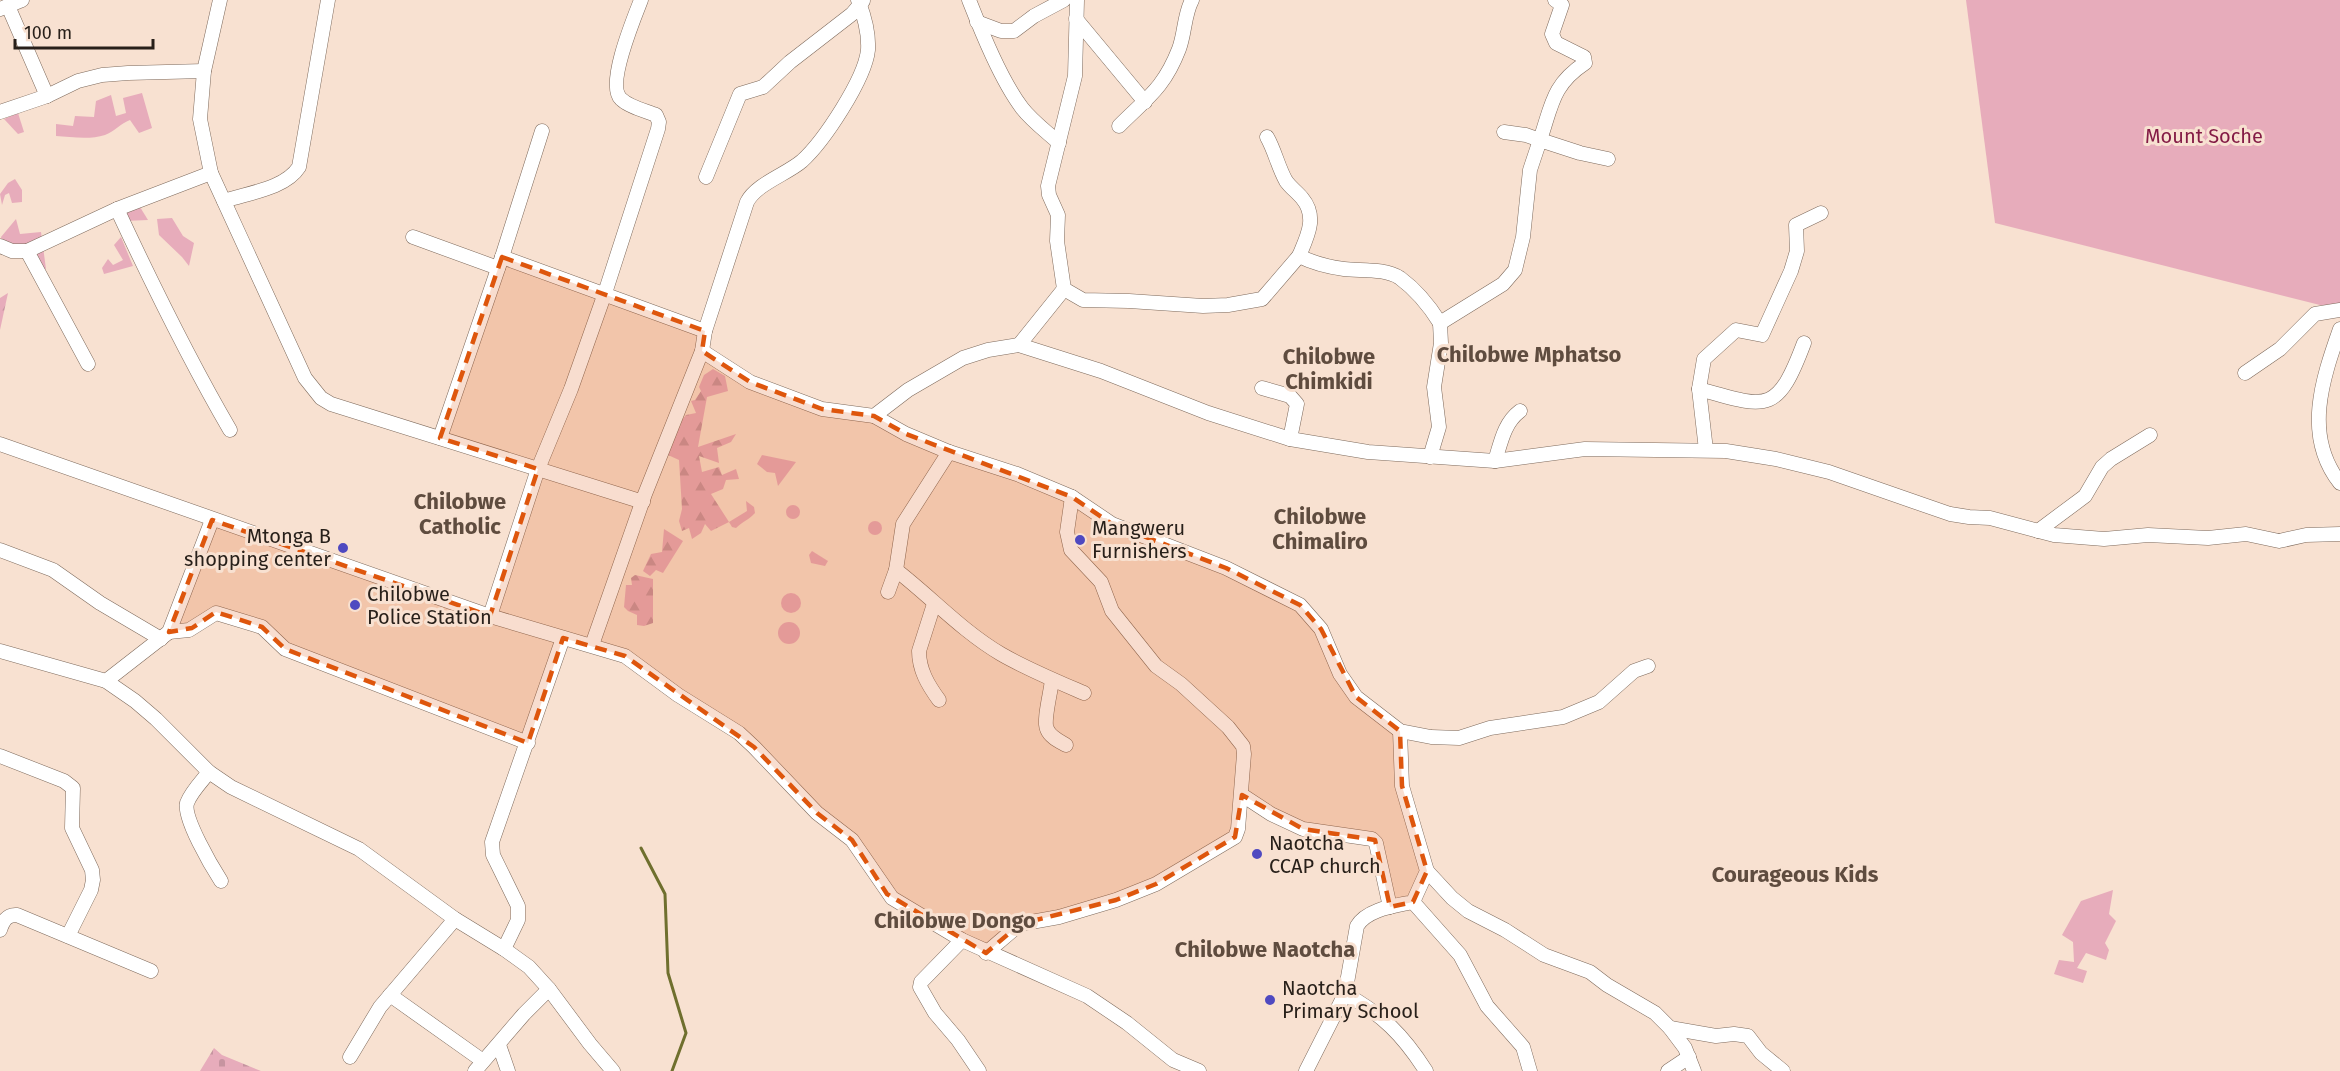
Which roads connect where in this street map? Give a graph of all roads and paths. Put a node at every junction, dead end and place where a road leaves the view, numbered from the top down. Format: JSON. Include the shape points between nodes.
{"nodes":[{"id":1,"x":22,"y":0,"type":"edge"},
{"id":2,"x":220,"y":0,"type":"edge"},
{"id":3,"x":328,"y":0,"type":"edge"},
{"id":4,"x":641,"y":0,"type":"edge"},
{"id":5,"x":969,"y":0,"type":"edge"},
{"id":6,"x":1065,"y":0,"type":"edge"},
{"id":7,"x":1077,"y":0,"type":"edge"},
{"id":8,"x":1192,"y":0,"type":"edge"},
{"id":9,"x":1555,"y":0,"type":"edge"},
{"id":10,"x":860,"y":1,"type":"edge"},
{"id":11,"x":4,"y":8,"type":"edge"},
{"id":12,"x":1076,"y":19,"type":"junction"},
{"id":13,"x":977,"y":22,"type":"junction"},
{"id":14,"x":204,"y":71,"type":"junction"},
{"id":15,"x":47,"y":96,"type":"junction"},
{"id":16,"x":1145,"y":102,"type":"junction"},
{"id":17,"x":0,"y":112,"type":"edge"},
{"id":18,"x":1119,"y":126,"type":"dead end"},
{"id":19,"x":542,"y":131,"type":"dead end"},
{"id":20,"x":1504,"y":132,"type":"dead end"},
{"id":21,"x":1267,"y":137,"type":"dead end"},
{"id":22,"x":1540,"y":140,"type":"junction"},
{"id":23,"x":1059,"y":143,"type":"junction"},
{"id":24,"x":1608,"y":159,"type":"dead end"},
{"id":25,"x":211,"y":172,"type":"junction"},
{"id":26,"x":706,"y":177,"type":"dead end"},
{"id":27,"x":224,"y":201,"type":"junction"},
{"id":28,"x":117,"y":209,"type":"junction"},
{"id":29,"x":1821,"y":213,"type":"dead end"},
{"id":30,"x":413,"y":237,"type":"dead end"},
{"id":31,"x":0,"y":246,"type":"edge"},
{"id":32,"x":27,"y":251,"type":"junction"},
{"id":33,"x":1299,"y":256,"type":"junction"},
{"id":34,"x":500,"y":263,"type":"junction"},
{"id":35,"x":1064,"y":289,"type":"junction"},
{"id":36,"x":605,"y":293,"type":"junction"},
{"id":37,"x":2340,"y":310,"type":"edge"},
{"id":38,"x":1440,"y":323,"type":"junction"},
{"id":39,"x":2340,"y":329,"type":"edge"},
{"id":40,"x":705,"y":331,"type":"junction"},
{"id":41,"x":1804,"y":343,"type":"dead end"},
{"id":42,"x":1019,"y":345,"type":"junction"},
{"id":43,"x":702,"y":351,"type":"junction"},
{"id":44,"x":88,"y":364,"type":"dead end"},
{"id":45,"x":2245,"y":373,"type":"dead end"},
{"id":46,"x":1262,"y":388,"type":"dead end"},
{"id":47,"x":1699,"y":389,"type":"junction"},
{"id":48,"x":1520,"y":411,"type":"dead end"},
{"id":49,"x":874,"y":416,"type":"junction"},
{"id":50,"x":230,"y":430,"type":"dead end"},
{"id":51,"x":2150,"y":435,"type":"dead end"},
{"id":52,"x":440,"y":438,"type":"junction"},
{"id":53,"x":1290,"y":439,"type":"junction"},
{"id":54,"x":0,"y":444,"type":"edge"},
{"id":55,"x":1706,"y":450,"type":"junction"},
{"id":56,"x":949,"y":452,"type":"junction"},
{"id":57,"x":1430,"y":457,"type":"junction"},
{"id":58,"x":1495,"y":461,"type":"junction"},
{"id":59,"x":538,"y":469,"type":"junction"},
{"id":60,"x":2340,"y":483,"type":"edge"},
{"id":61,"x":1072,"y":497,"type":"junction"},
{"id":62,"x":643,"y":502,"type":"junction"},
{"id":63,"x":212,"y":520,"type":"junction"},
{"id":64,"x":2037,"y":531,"type":"junction"},
{"id":65,"x":2340,"y":534,"type":"edge"},
{"id":66,"x":0,"y":549,"type":"edge"},
{"id":67,"x":896,"y":570,"type":"junction"},
{"id":68,"x":888,"y":592,"type":"dead end"},
{"id":69,"x":934,"y":604,"type":"junction"},
{"id":70,"x":490,"y":616,"type":"junction"},
{"id":71,"x":165,"y":636,"type":"junction"},
{"id":72,"x":563,"y":638,"type":"junction"},
{"id":73,"x":592,"y":645,"type":"junction"},
{"id":74,"x":0,"y":651,"type":"edge"},
{"id":75,"x":1648,"y":666,"type":"dead end"},
{"id":76,"x":1052,"y":680,"type":"junction"},
{"id":77,"x":105,"y":681,"type":"junction"},
{"id":78,"x":1084,"y":693,"type":"dead end"},
{"id":79,"x":939,"y":700,"type":"dead end"},
{"id":80,"x":1400,"y":731,"type":"junction"},
{"id":81,"x":528,"y":743,"type":"junction"},
{"id":82,"x":1066,"y":745,"type":"dead end"},
{"id":83,"x":0,"y":756,"type":"edge"},
{"id":84,"x":209,"y":772,"type":"junction"},
{"id":85,"x":1242,"y":795,"type":"junction"},
{"id":86,"x":1428,"y":871,"type":"junction"},
{"id":87,"x":221,"y":881,"type":"dead end"},
{"id":88,"x":1413,"y":902,"type":"junction"},
{"id":89,"x":1389,"y":907,"type":"junction"},
{"id":90,"x":455,"y":919,"type":"junction"},
{"id":91,"x":0,"y":930,"type":"edge"},
{"id":92,"x":68,"y":936,"type":"junction"},
{"id":93,"x":962,"y":940,"type":"junction"},
{"id":94,"x":504,"y":949,"type":"junction"},
{"id":95,"x":986,"y":953,"type":"junction"},
{"id":96,"x":151,"y":971,"type":"dead end"},
{"id":97,"x":549,"y":989,"type":"junction"},
{"id":98,"x":390,"y":994,"type":"junction"},
{"id":99,"x":1345,"y":994,"type":"junction"},
{"id":100,"x":1670,"y":1028,"type":"junction"},
{"id":101,"x":499,"y":1045,"type":"junction"},
{"id":102,"x":350,"y":1057,"type":"dead end"},
{"id":103,"x":1689,"y":1057,"type":"junction"},
{"id":104,"x":479,"y":1066,"type":"edge"},
{"id":105,"x":1308,"y":1070,"type":"edge"},
{"id":106,"x":508,"y":1071,"type":"edge"},
{"id":107,"x":613,"y":1071,"type":"edge"},
{"id":108,"x":979,"y":1071,"type":"edge"},
{"id":109,"x":1199,"y":1071,"type":"edge"},
{"id":110,"x":1426,"y":1071,"type":"edge"},
{"id":111,"x":1530,"y":1071,"type":"edge"},
{"id":112,"x":1668,"y":1071,"type":"edge"},
{"id":113,"x":1694,"y":1071,"type":"edge"},
{"id":114,"x":1783,"y":1071,"type":"edge"}],
"edges":[{"from":1,"to":11,"type":"street"},
{"from":2,"to":14,"type":"street"},
{"from":3,"to":27,"type":"street","via":[[299,167],[282,182]]},
{"from":4,"to":36,"type":"street","via":[[624,47],[616,93],[625,102],[656,115],[660,122]]},
{"from":5,"to":13,"type":"street"},
{"from":6,"to":13,"type":"street","via":[[1014,31],[1001,31]]},
{"from":7,"to":12,"type":"street"},
{"from":8,"to":16,"type":"street","via":[[1179,49],[1165,79]]},
{"from":9,"to":22,"type":"street","via":[[1562,5],[1552,34],[1556,43],[1584,57],[1585,63],[1567,75],[1556,91]]},
{"from":10,"to":26,"type":"street","via":[[852,14],[763,87],[740,94]]},
{"from":10,"to":40,"type":"street","via":[[868,41],[867,57],[858,78],[831,127],[811,151],[749,198]]},
{"from":11,"to":15,"type":"street"},
{"from":12,"to":16,"type":"street"},
{"from":12,"to":23,"type":"street","via":[[1075,76]]},
{"from":13,"to":23,"type":"street","via":[[1023,109]]},
{"from":14,"to":15,"type":"street","via":[[102,75]]},
{"from":14,"to":25,"type":"street","via":[[200,119]]},
{"from":15,"to":17,"type":"street"},
{"from":16,"to":18,"type":"street"},
{"from":19,"to":34,"type":"street"},
{"from":20,"to":22,"type":"street"},
{"from":21,"to":33,"type":"street","via":[[1286,181],[1307,204],[1311,229]]},
{"from":22,"to":24,"type":"street"},
{"from":22,"to":38,"type":"street","via":[[1530,170],[1523,237],[1515,270],[1503,284]]},
{"from":23,"to":35,"type":"street","via":[[1048,191],[1058,215],[1057,241]]},
{"from":25,"to":27,"type":"street"},
{"from":25,"to":28,"type":"street"},
{"from":27,"to":52,"type":"street","via":[[305,378],[321,398]]},
{"from":28,"to":32,"type":"street"},
{"from":28,"to":50,"type":"street","via":[[159,299]]},
{"from":29,"to":47,"type":"street","via":[[1797,225],[1797,251],[1791,271],[1762,335],[1736,330],[1704,359]]},
{"from":30,"to":34,"type":"street"},
{"from":31,"to":32,"type":"street"},
{"from":32,"to":44,"type":"street"},
{"from":33,"to":35,"type":"street","via":[[1262,298],[1228,305],[1083,300]]},
{"from":33,"to":38,"type":"street","via":[[1342,269],[1388,273],[1399,278]]},
{"from":34,"to":36,"type":"street"},
{"from":34,"to":52,"type":"street"},
{"from":35,"to":42,"type":"street"},
{"from":36,"to":40,"type":"street"},
{"from":36,"to":59,"type":"street","via":[[572,389]]},
{"from":37,"to":45,"type":"street","via":[[2315,314],[2280,349]]},
{"from":38,"to":57,"type":"street","via":[[1434,387],[1439,427]]},
{"from":39,"to":60,"type":"street","via":[[2324,379],[2318,428],[2327,464]]},
{"from":40,"to":43,"type":"street"},
{"from":41,"to":47,"type":"street","via":[[1784,389],[1762,403]]},
{"from":42,"to":49,"type":"street","via":[[963,358],[908,390]]},
{"from":42,"to":53,"type":"street","via":[[1101,370],[1208,413]]},
{"from":43,"to":49,"type":"street","via":[[750,382],[836,412]]},
{"from":43,"to":62,"type":"street"},
{"from":46,"to":53,"type":"street","via":[[1290,396],[1297,404]]},
{"from":47,"to":55,"type":"street"},
{"from":48,"to":58,"type":"street","via":[[1510,418]]},
{"from":49,"to":56,"type":"street"},
{"from":51,"to":64,"type":"street","via":[[2111,459],[2085,496]]},
{"from":52,"to":59,"type":"street"},
{"from":53,"to":57,"type":"street"},
{"from":54,"to":63,"type":"street"},
{"from":55,"to":58,"type":"street","via":[[1585,449]]},
{"from":55,"to":64,"type":"street","via":[[1776,459],[1838,475],[1950,514],[1990,518]]},
{"from":56,"to":61,"type":"street"},
{"from":56,"to":67,"type":"street","via":[[903,524]]},
{"from":57,"to":58,"type":"street"},
{"from":59,"to":62,"type":"street"},
{"from":59,"to":70,"type":"street"},
{"from":61,"to":80,"type":"street","via":[[1122,528],[1226,568],[1299,605],[1321,629],[1340,674],[1356,697]]},
{"from":61,"to":85,"type":"street","via":[[1067,532],[1071,550],[1101,582],[1112,611],[1156,666],[1209,708],[1243,746]]},
{"from":62,"to":73,"type":"street"},
{"from":63,"to":70,"type":"street"},
{"from":63,"to":71,"type":"street"},
{"from":64,"to":65,"type":"street","via":[[2104,539],[2246,534],[2280,541]]},
{"from":66,"to":71,"type":"street","via":[[53,570],[100,603]]},
{"from":67,"to":68,"type":"street"},
{"from":67,"to":69,"type":"street"},
{"from":69,"to":76,"type":"street","via":[[999,653]]},
{"from":69,"to":79,"type":"street","via":[[919,657],[925,680]]},
{"from":70,"to":72,"type":"street"},
{"from":71,"to":77,"type":"street"},
{"from":71,"to":81,"type":"street","via":[[189,630],[216,613],[245,620],[262,627],[285,649]]},
{"from":72,"to":73,"type":"street"},
{"from":72,"to":81,"type":"street"},
{"from":73,"to":93,"type":"street","via":[[625,656],[739,733],[818,813],[852,840],[887,894]]},
{"from":74,"to":77,"type":"street"},
{"from":75,"to":80,"type":"street","via":[[1634,671],[1599,702],[1563,717],[1490,728],[1459,738]]},
{"from":76,"to":78,"type":"street"},
{"from":76,"to":82,"type":"street","via":[[1045,721],[1047,730]]},
{"from":77,"to":84,"type":"street","via":[[135,700]]},
{"from":80,"to":86,"type":"street","via":[[1402,786]]},
{"from":81,"to":94,"type":"street","via":[[492,842],[493,855],[519,914]]},
{"from":83,"to":92,"type":"street","via":[[73,788],[72,828],[93,880]]},
{"from":84,"to":87,"type":"street","via":[[188,800],[187,812],[207,860]]},
{"from":84,"to":90,"type":"street","via":[[237,791],[359,849]]},
{"from":85,"to":89,"type":"street","via":[[1303,829],[1372,839]]},
{"from":85,"to":95,"type":"street","via":[[1235,837],[1156,884],[1059,917],[1020,924]]},
{"from":86,"to":88,"type":"street"},
{"from":86,"to":100,"type":"street","via":[[1468,910],[1544,955],[1594,975],[1655,1013]]},
{"from":88,"to":89,"type":"street"},
{"from":88,"to":111,"type":"street","via":[[1460,955],[1487,1006],[1522,1047]]},
{"from":89,"to":99,"type":"street","via":[[1367,916],[1357,926]]},
{"from":90,"to":94,"type":"street"},
{"from":90,"to":98,"type":"street"},
{"from":91,"to":92,"type":"street","via":[[11,915]]},
{"from":92,"to":96,"type":"street"},
{"from":93,"to":95,"type":"street"},
{"from":93,"to":108,"type":"street","via":[[920,987]]},
{"from":94,"to":97,"type":"street"},
{"from":95,"to":109,"type":"street","via":[[1087,996],[1173,1060]]},
{"from":97,"to":101,"type":"street"},
{"from":97,"to":107,"type":"street"},
{"from":98,"to":102,"type":"street"},
{"from":98,"to":104,"type":"street"},
{"from":99,"to":105,"type":"street"},
{"from":99,"to":110,"type":"street","via":[[1391,1025]]},
{"from":100,"to":103,"type":"street"},
{"from":100,"to":114,"type":"street","via":[[1716,1036],[1748,1036]]},
{"from":101,"to":104,"type":"street"},
{"from":101,"to":106,"type":"street"},
{"from":103,"to":112,"type":"street"},
{"from":103,"to":113,"type":"street"}]}
